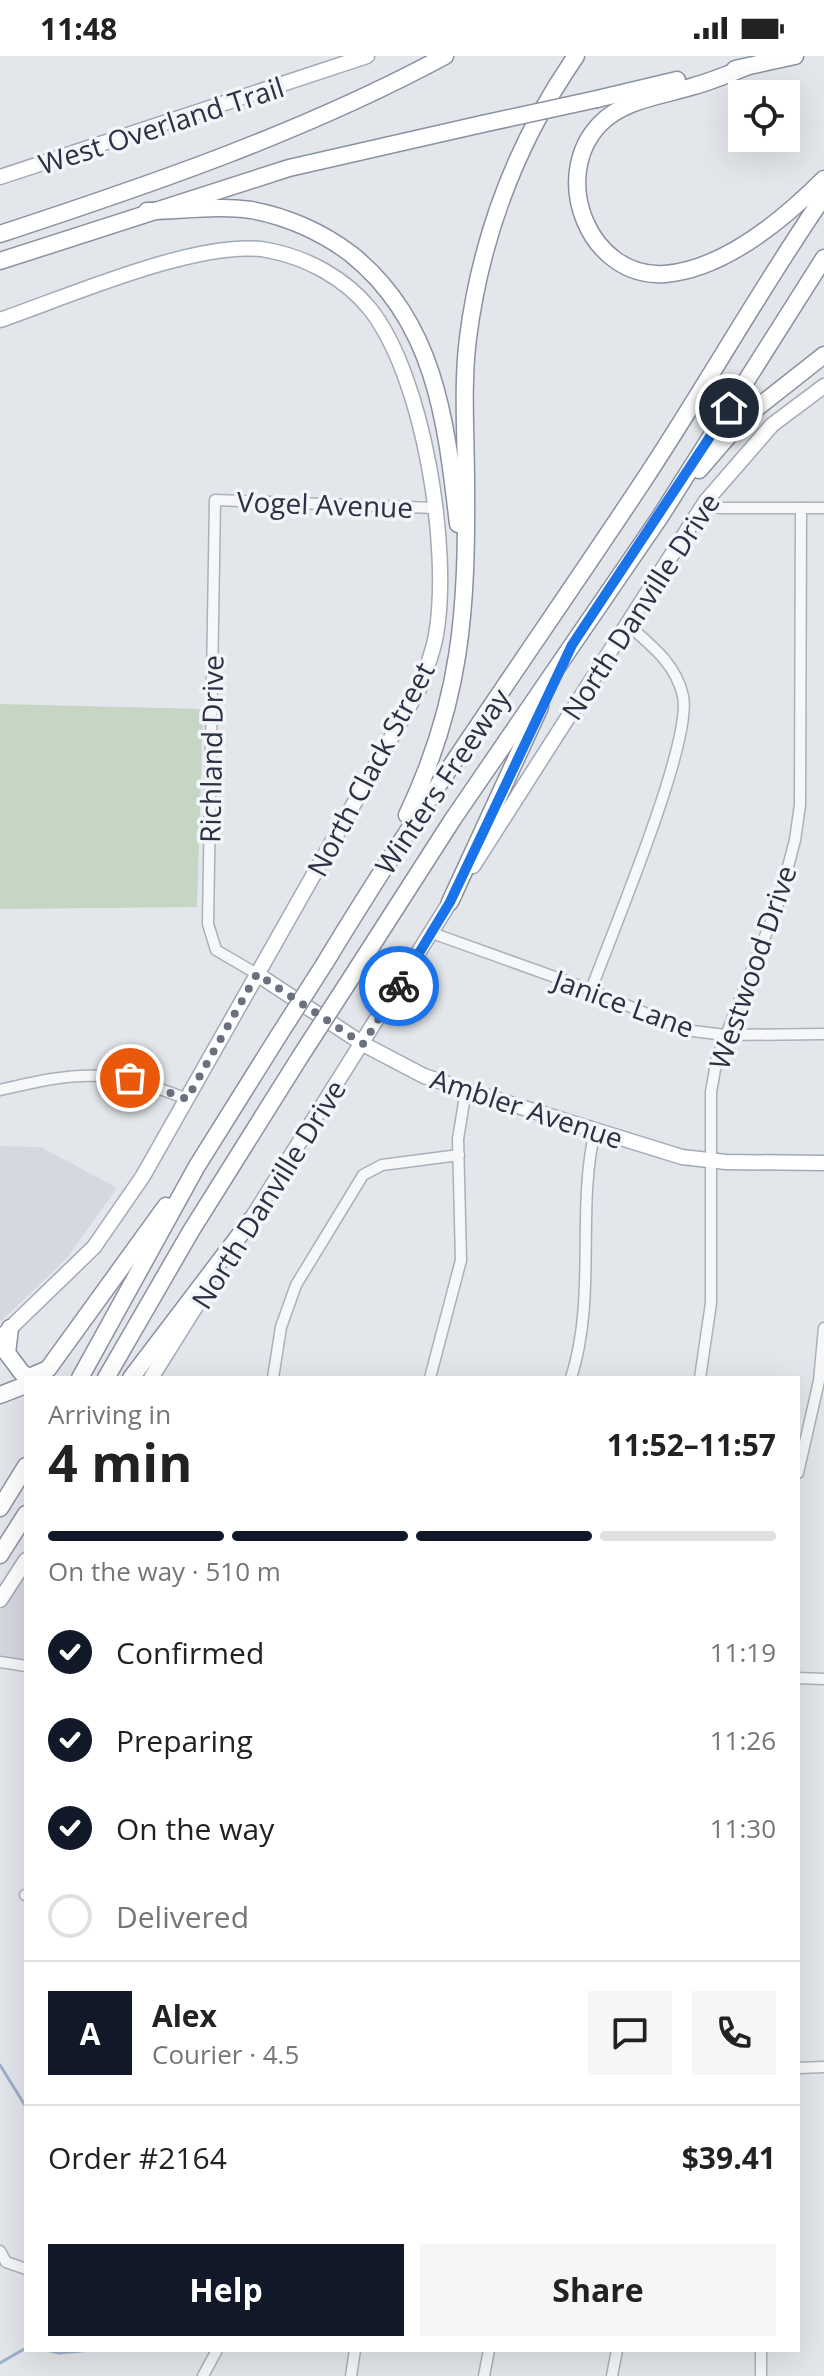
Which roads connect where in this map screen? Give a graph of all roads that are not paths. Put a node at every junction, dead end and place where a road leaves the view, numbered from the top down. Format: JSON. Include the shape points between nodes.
{"nodes":[{"id":1,"x":367,"y":56,"type":"edge"},
{"id":2,"x":445,"y":56,"type":"edge"},
{"id":3,"x":576,"y":56,"type":"edge"},
{"id":4,"x":795,"y":56,"type":"edge"},
{"id":5,"x":746,"y":67,"type":"junction"},
{"id":6,"x":0,"y":177,"type":"edge"},
{"id":7,"x":824,"y":179,"type":"edge"},
{"id":8,"x":824,"y":196,"type":"edge"},
{"id":9,"x":147,"y":211,"type":"junction"},
{"id":10,"x":0,"y":234,"type":"edge"},
{"id":11,"x":824,"y":258,"type":"edge"},
{"id":12,"x":0,"y":261,"type":"edge"},
{"id":13,"x":0,"y":320,"type":"edge"},
{"id":14,"x":824,"y":355,"type":"edge"},
{"id":15,"x":824,"y":386,"type":"edge"},
{"id":16,"x":215,"y":500,"type":"joint"},
{"id":17,"x":706,"y":501,"type":"junction"},
{"id":18,"x":435,"y":508,"type":"junction"},
{"id":19,"x":801,"y":508,"type":"junction"},
{"id":20,"x":824,"y":508,"type":"edge"},
{"id":21,"x":660,"y":517,"type":"junction"},
{"id":22,"x":463,"y":623,"type":"junction"},
{"id":23,"x":628,"y":625,"type":"junction"},
{"id":24,"x":572,"y":645,"type":"junction"},
{"id":25,"x":364,"y":898,"type":"junction"},
{"id":26,"x":450,"y":902,"type":"junction"},
{"id":27,"x":432,"y":933,"type":"junction"},
{"id":28,"x":257,"y":974,"type":"junction"},
{"id":29,"x":591,"y":990,"type":"junction"},
{"id":30,"x":824,"y":1034,"type":"edge"},
{"id":31,"x":725,"y":1035,"type":"junction"},
{"id":32,"x":363,"y":1044,"type":"junction"},
{"id":33,"x":0,"y":1090,"type":"edge"},
{"id":34,"x":466,"y":1090,"type":"junction"},
{"id":35,"x":187,"y":1099,"type":"junction"},
{"id":36,"x":595,"y":1130,"type":"junction"},
{"id":37,"x":459,"y":1155,"type":"junction"},
{"id":38,"x":711,"y":1162,"type":"junction"},
{"id":39,"x":824,"y":1163,"type":"edge"},
{"id":40,"x":197,"y":1166,"type":"junction"},
{"id":41,"x":251,"y":1220,"type":"junction"},
{"id":42,"x":824,"y":1328,"type":"edge"},
{"id":43,"x":5,"y":1333,"type":"edge"},
{"id":44,"x":42,"y":1373,"type":"edge"},
{"id":45,"x":27,"y":1376,"type":"edge"},
{"id":46,"x":81,"y":1376,"type":"edge"},
{"id":47,"x":107,"y":1376,"type":"edge"},
{"id":48,"x":133,"y":1376,"type":"edge"},
{"id":49,"x":152,"y":1376,"type":"edge"},
{"id":50,"x":273,"y":1376,"type":"edge"},
{"id":51,"x":431,"y":1376,"type":"edge"},
{"id":52,"x":571,"y":1376,"type":"edge"},
{"id":53,"x":700,"y":1376,"type":"edge"},
{"id":54,"x":24,"y":1386,"type":"edge"},
{"id":55,"x":0,"y":1395,"type":"edge"},
{"id":56,"x":800,"y":1464,"type":"edge"},
{"id":57,"x":24,"y":1469,"type":"edge"},
{"id":58,"x":0,"y":1508,"type":"edge"},
{"id":59,"x":24,"y":1517,"type":"edge"},
{"id":60,"x":0,"y":1555,"type":"edge"},
{"id":61,"x":24,"y":1563,"type":"edge"},
{"id":62,"x":0,"y":1600,"type":"edge"},
{"id":63,"x":0,"y":1662,"type":"edge"},
{"id":64,"x":24,"y":1666,"type":"edge"},
{"id":65,"x":800,"y":1678,"type":"edge"},
{"id":66,"x":824,"y":1679,"type":"edge"},
{"id":67,"x":824,"y":2067,"type":"edge"},
{"id":68,"x":800,"y":2068,"type":"edge"},
{"id":69,"x":0,"y":2251,"type":"edge"},
{"id":70,"x":3,"y":2264,"type":"edge"},
{"id":71,"x":24,"y":2269,"type":"edge"},
{"id":72,"x":216,"y":2352,"type":"edge"},
{"id":73,"x":355,"y":2352,"type":"edge"},
{"id":74,"x":489,"y":2352,"type":"edge"},
{"id":75,"x":617,"y":2352,"type":"edge"},
{"id":76,"x":761,"y":2352,"type":"edge"},
{"id":77,"x":203,"y":2376,"type":"edge"},
{"id":78,"x":351,"y":2376,"type":"edge"},
{"id":79,"x":484,"y":2376,"type":"edge"},
{"id":80,"x":612,"y":2376,"type":"edge"},
{"id":81,"x":761,"y":2376,"type":"edge"}],
"edges":[{"from":1,"to":6,"type":"main road","name":"West Overland Trail"},
{"from":2,"to":10,"type":"highway","via":[[274,137]]},
{"from":3,"to":22,"type":"highway","via":[[524,143],[481,271],[468,339]]},
{"from":4,"to":5,"type":"highway"},
{"from":5,"to":7,"type":"highway","via":[[632,103],[598,125],[583,150],[576,197],[595,241],[636,271],[692,269],[735,249]]},
{"from":5,"to":9,"type":"highway","bridge":true,"via":[[289,168]]},
{"from":8,"to":25,"type":"highway","name":"Winters Freeway","via":[[647,475]]},
{"from":9,"to":12,"type":"highway"},
{"from":9,"to":22,"type":"highway","via":[[232,209],[291,221],[345,250],[395,297],[415,328],[438,401],[457,519]]},
{"from":11,"to":21,"type":"highway","name":"Winters Freeway"},
{"from":13,"to":18,"type":"main road","name":"North Clack Street","via":[[223,249],[265,250],[301,260],[344,283],[368,307],[396,351],[421,432]]},
{"from":14,"to":21,"type":"highway","via":[[744,418]]},
{"from":15,"to":17,"type":"main road","name":"North Danville Drive","via":[[772,425]]},
{"from":16,"to":18,"type":"street","name":"Vogel Avenue"},
{"from":16,"to":28,"type":"street","name":"Richland Drive","via":[[208,924],[216,950]]},
{"from":17,"to":19,"type":"street","via":[[719,508]]},
{"from":17,"to":23,"type":"main road","name":"North Danville Drive"},
{"from":18,"to":28,"type":"main road","name":"North Clack Street","via":[[439,603],[432,656],[420,687]]},
{"from":19,"to":20,"type":"street"},
{"from":19,"to":31,"type":"street","name":"Westwood Drive","via":[[800,805],[779,901]]},
{"from":21,"to":24,"type":"highway","name":"Winters Freeway"},
{"from":22,"to":25,"type":"highway","via":[[455,685],[441,733],[420,788]]},
{"from":23,"to":26,"type":"main road","name":"North Danville Drive"},
{"from":23,"to":29,"type":"street","via":[[662,655],[676,677],[684,721]]},
{"from":24,"to":26,"type":"highway"},
{"from":24,"to":47,"type":"highway","name":"Winters Freeway","bridge":true,"via":[[300,1057]]},
{"from":25,"to":40,"type":"highway","name":"Winters Freeway","bridge":true},
{"from":26,"to":27,"type":"main road","name":"North Danville Drive"},
{"from":27,"to":29,"type":"street","name":"Janice Lane"},
{"from":27,"to":32,"type":"main road","name":"North Danville Drive"},
{"from":28,"to":32,"type":"main road","name":"Ambler Avenue"},
{"from":28,"to":35,"type":"main road","name":"North Clack Street"},
{"from":29,"to":31,"type":"street","name":"Janice Lane","via":[[685,1030]]},
{"from":30,"to":31,"type":"street","name":"Janice Lane"},
{"from":31,"to":38,"type":"street","name":"Westwood Drive","via":[[711,1092]]},
{"from":32,"to":34,"type":"main road","name":"Ambler Avenue","via":[[424,1076]]},
{"from":32,"to":41,"type":"main road","name":"North Danville Drive"},
{"from":33,"to":35,"type":"street","via":[[90,1074],[130,1078]]},
{"from":34,"to":36,"type":"main road","name":"Ambler Avenue"},
{"from":34,"to":37,"type":"street"},
{"from":35,"to":43,"type":"main road","name":"North Clack Street","via":[[94,1247]]},
{"from":36,"to":38,"type":"main road","name":"Ambler Avenue"},
{"from":36,"to":52,"type":"street","via":[[587,1165],[586,1299]]},
{"from":37,"to":50,"type":"street","via":[[382,1165],[363,1175],[296,1285],[281,1327]]},
{"from":37,"to":51,"type":"street","via":[[461,1260]]},
{"from":38,"to":39,"type":"main road","name":"Ambler Avenue"},
{"from":38,"to":53,"type":"street","name":"Westwood Drive","via":[[711,1303]]},
{"from":40,"to":44,"type":"highway"},
{"from":40,"to":46,"type":"highway","name":"Winters Freeway"},
{"from":41,"to":48,"type":"highway"},
{"from":41,"to":49,"type":"main road","name":"North Danville Drive"},
{"from":42,"to":56,"type":"street","via":[[819,1381]]},
{"from":43,"to":45,"type":"highway","via":[[7,1353]]},
{"from":54,"to":55,"type":"highway"},
{"from":57,"to":58,"type":"highway"},
{"from":59,"to":60,"type":"highway"},
{"from":61,"to":62,"type":"main road"},
{"from":63,"to":64,"type":"street"},
{"from":65,"to":66,"type":"street"},
{"from":67,"to":68,"type":"street"},
{"from":69,"to":70,"type":"street"},
{"from":70,"to":71,"type":"street"},
{"from":72,"to":77,"type":"street"},
{"from":73,"to":78,"type":"street"},
{"from":74,"to":79,"type":"street"},
{"from":75,"to":80,"type":"street"},
{"from":76,"to":81,"type":"street"}]}
